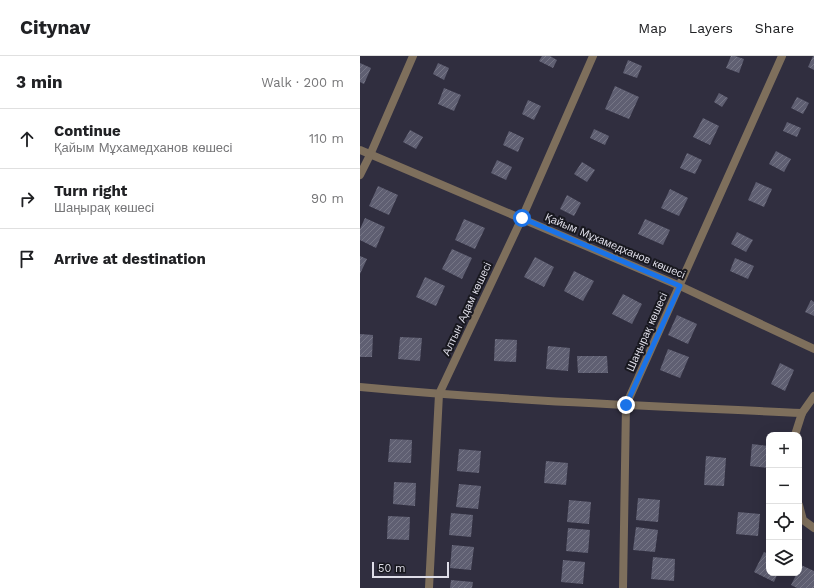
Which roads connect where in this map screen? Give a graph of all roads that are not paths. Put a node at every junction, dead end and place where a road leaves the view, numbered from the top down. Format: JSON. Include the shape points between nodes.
{"nodes":[{"id":1,"x":413,"y":56,"type":"edge"},
{"id":2,"x":593,"y":56,"type":"edge"},
{"id":3,"x":782,"y":56,"type":"edge"},
{"id":4,"x":360,"y":150,"type":"edge"},
{"id":5,"x":370,"y":155,"type":"junction"},
{"id":6,"x":360,"y":175,"type":"edge"},
{"id":7,"x":522,"y":218,"type":"junction"},
{"id":8,"x":680,"y":286,"type":"junction"},
{"id":9,"x":814,"y":349,"type":"edge"},
{"id":10,"x":360,"y":387,"type":"edge"},
{"id":11,"x":439,"y":394,"type":"junction"},
{"id":12,"x":814,"y":396,"type":"edge"},
{"id":13,"x":626,"y":405,"type":"junction"},
{"id":14,"x":802,"y":413,"type":"junction"},
{"id":15,"x":796,"y":432,"type":"edge"},
{"id":16,"x":802,"y":516,"type":"edge"},
{"id":17,"x":814,"y":528,"type":"edge"},
{"id":18,"x":429,"y":588,"type":"edge"},
{"id":19,"x":623,"y":588,"type":"edge"}],
"edges":[{"from":1,"to":5,"type":"street"},
{"from":2,"to":7,"type":"street","name":"Алтын Адам көшесі"},
{"from":3,"to":8,"type":"street","name":"Шаңырақ көшесі"},
{"from":4,"to":5,"type":"street","name":"Қайым Мұхамедханов көшесі"},
{"from":5,"to":6,"type":"street"},
{"from":5,"to":7,"type":"street","name":"Қайым Мұхамедханов көшесі"},
{"from":7,"to":8,"type":"street","name":"Қайым Мұхамедханов көшесі"},
{"from":7,"to":11,"type":"street","name":"Алтын Адам көшесі"},
{"from":8,"to":9,"type":"street","name":"Қайым Мұхамедханов көшесі"},
{"from":8,"to":13,"type":"street","name":"Шаңырақ көшесі"},
{"from":10,"to":11,"type":"street"},
{"from":11,"to":13,"type":"street"},
{"from":11,"to":18,"type":"street","name":"Алтын Адам көшесі"},
{"from":12,"to":14,"type":"street"},
{"from":13,"to":14,"type":"street"},
{"from":13,"to":19,"type":"street","name":"Шаңырақ көшесі"},
{"from":14,"to":15,"type":"street"},
{"from":16,"to":17,"type":"street"}]}
